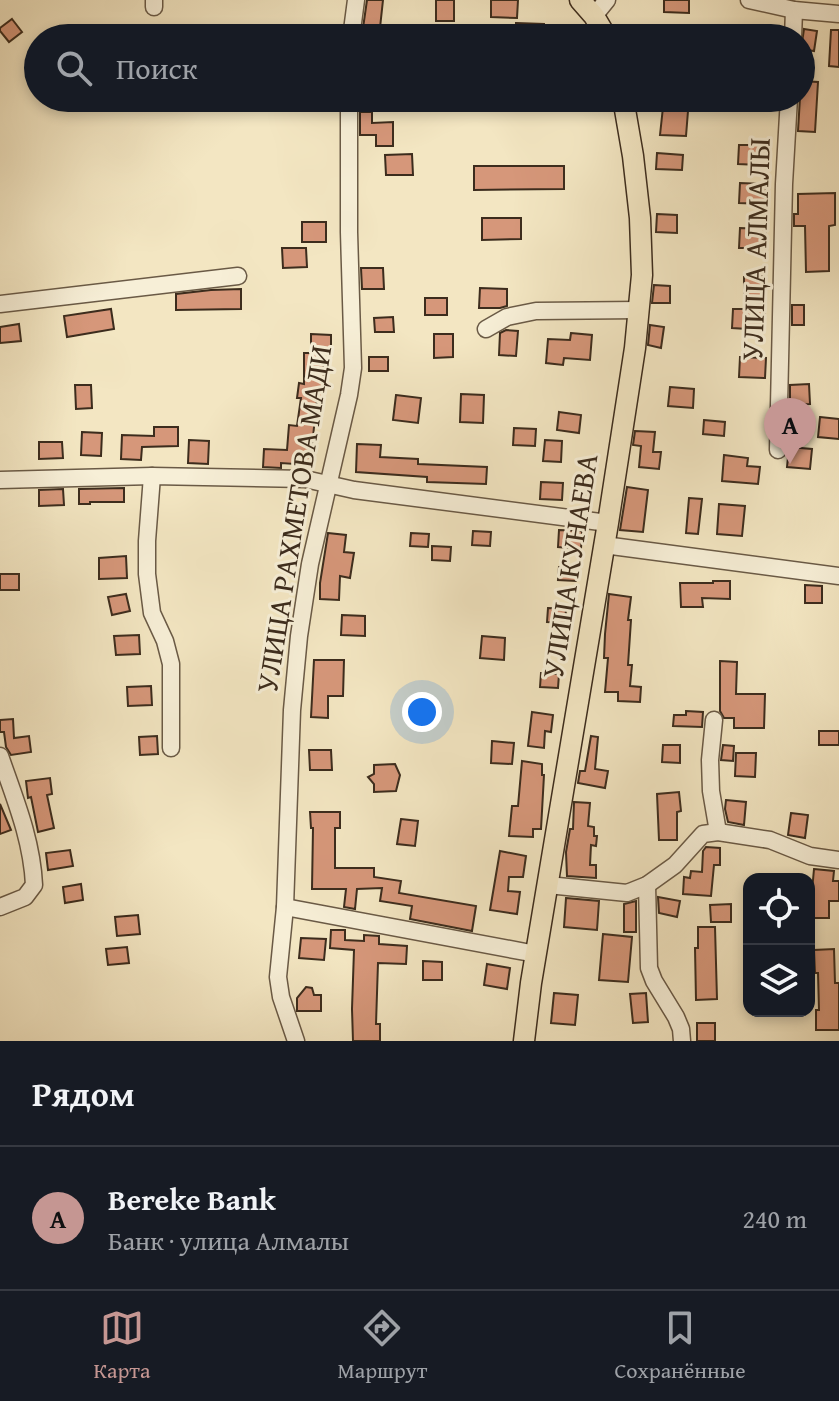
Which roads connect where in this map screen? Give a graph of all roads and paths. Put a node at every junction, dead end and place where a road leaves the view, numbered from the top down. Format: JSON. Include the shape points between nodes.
{"nodes":[{"id":1,"x":356,"y":0,"type":"edge"},
{"id":2,"x":580,"y":0,"type":"edge"},
{"id":3,"x":749,"y":0,"type":"edge"},
{"id":4,"x":600,"y":8,"type":"edge"},
{"id":5,"x":834,"y":9,"type":"edge"},
{"id":6,"x":794,"y":10,"type":"junction"},
{"id":7,"x":353,"y":24,"type":"edge"},
{"id":8,"x":794,"y":24,"type":"edge"},
{"id":9,"x":349,"y":112,"type":"edge"},
{"id":10,"x":625,"y":112,"type":"edge"},
{"id":11,"x":788,"y":112,"type":"edge"},
{"id":12,"x":238,"y":276,"type":"dead end"},
{"id":13,"x":0,"y":304,"type":"edge"},
{"id":14,"x":639,"y":310,"type":"junction"},
{"id":15,"x":486,"y":329,"type":"dead end"},
{"id":16,"x":778,"y":450,"type":"dead end"},
{"id":17,"x":152,"y":476,"type":"junction"},
{"id":18,"x":0,"y":480,"type":"edge"},
{"id":19,"x":328,"y":485,"type":"junction"},
{"id":20,"x":608,"y":523,"type":"junction"},
{"id":21,"x":604,"y":545,"type":"junction"},
{"id":22,"x":839,"y":576,"type":"edge"},
{"id":23,"x":714,"y":720,"type":"dead end"},
{"id":24,"x":171,"y":748,"type":"dead end"},
{"id":25,"x":0,"y":756,"type":"edge"},
{"id":26,"x":718,"y":832,"type":"junction"},
{"id":27,"x":839,"y":860,"type":"edge"},
{"id":28,"x":548,"y":885,"type":"junction"},
{"id":29,"x":647,"y":885,"type":"junction"},
{"id":30,"x":0,"y":907,"type":"edge"},
{"id":31,"x":285,"y":907,"type":"junction"},
{"id":32,"x":536,"y":954,"type":"junction"},
{"id":33,"x":296,"y":1041,"type":"edge"},
{"id":34,"x":524,"y":1041,"type":"edge"},
{"id":35,"x":682,"y":1041,"type":"edge"}],
"edges":[{"from":1,"to":7,"type":"street"},
{"from":2,"to":4,"type":"main road"},
{"from":3,"to":6,"type":"street"},
{"from":5,"to":6,"type":"street"},
{"from":6,"to":8,"type":"street"},
{"from":9,"to":19,"type":"street","name":"УЛИЦА РАХМЕТОВА МАДИ","via":[[353,368]]},
{"from":10,"to":14,"type":"main road","name":"УЛИЦА КУНАЕВА","via":[[640,218]]},
{"from":11,"to":16,"type":"street","name":"УЛИЦА АЛМАЛЫ"},
{"from":12,"to":13,"type":"street"},
{"from":14,"to":15,"type":"street","via":[[536,311],[507,317]]},
{"from":14,"to":20,"type":"main road","name":"УЛИЦА КУНАЕВА"},
{"from":17,"to":18,"type":"street"},
{"from":17,"to":19,"type":"street","via":[[305,479]]},
{"from":17,"to":24,"type":"street","via":[[147,574],[152,613],[171,664]]},
{"from":19,"to":20,"type":"street"},
{"from":19,"to":31,"type":"street","name":"УЛИЦА РАХМЕТОВА МАДИ","via":[[299,636]]},
{"from":20,"to":21,"type":"main road","name":"УЛИЦА КУНАЕВА"},
{"from":21,"to":22,"type":"street"},
{"from":21,"to":28,"type":"main road","name":"УЛИЦА КУНАЕВА"},
{"from":23,"to":26,"type":"street","via":[[711,791]]},
{"from":25,"to":30,"type":"street","via":[[29,837],[34,885],[25,897]]},
{"from":26,"to":27,"type":"street"},
{"from":26,"to":29,"type":"street","via":[[703,834],[675,865]]},
{"from":28,"to":29,"type":"street","via":[[627,893]]},
{"from":28,"to":32,"type":"main road","name":"УЛИЦА КУНАЕВА"},
{"from":29,"to":35,"type":"street","via":[[649,968],[676,1017]]},
{"from":31,"to":32,"type":"street"},
{"from":31,"to":33,"type":"street","name":"УЛИЦА РАХМЕТОВА МАДИ","via":[[278,977]]},
{"from":32,"to":34,"type":"main road","name":"УЛИЦА КУНАЕВА"}]}
